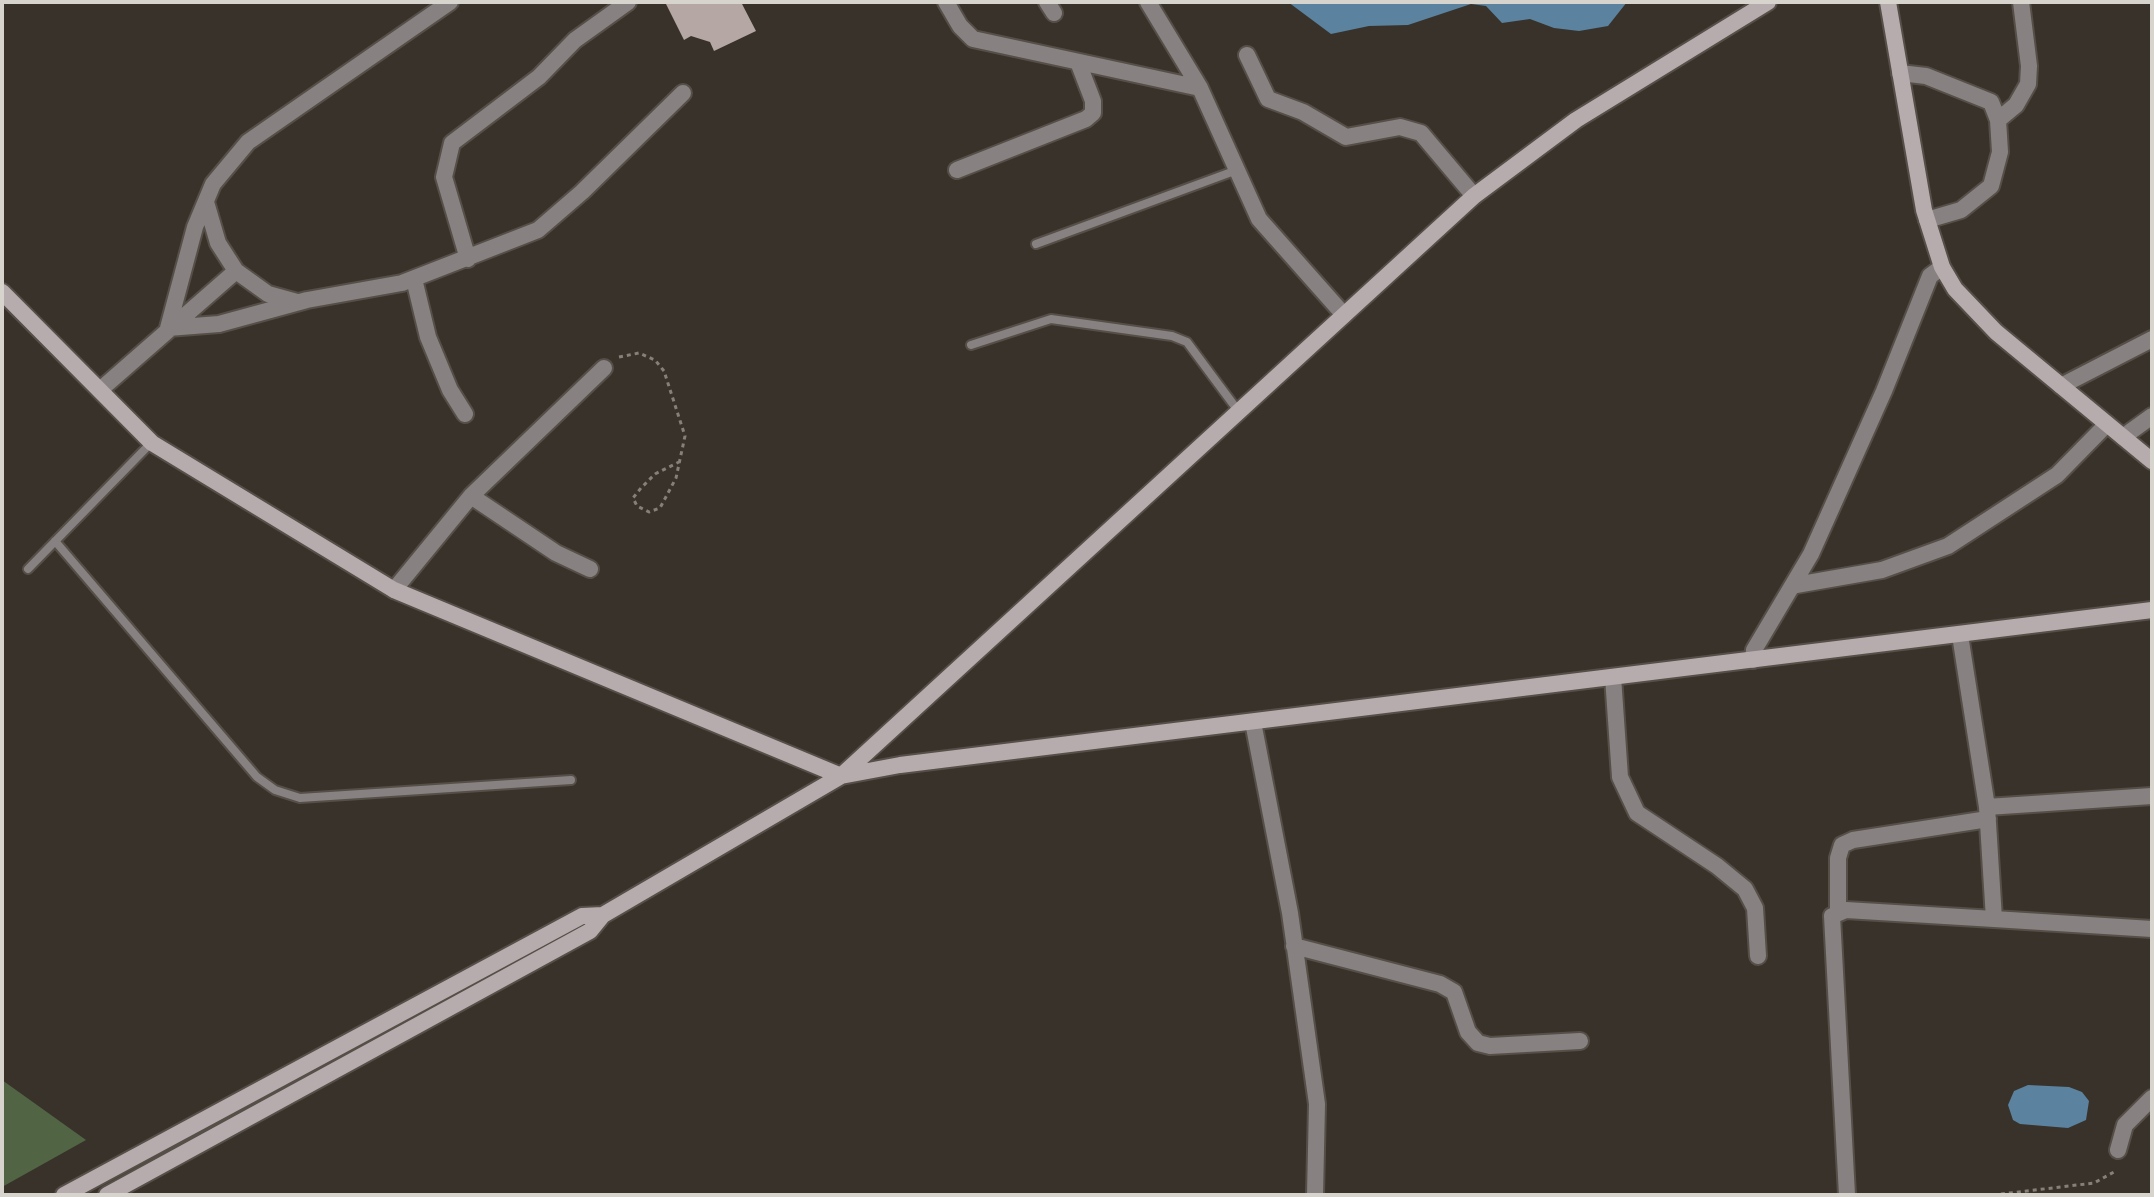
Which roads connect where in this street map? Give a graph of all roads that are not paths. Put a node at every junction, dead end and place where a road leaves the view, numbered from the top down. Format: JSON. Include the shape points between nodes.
{"nodes":[{"id":1,"x":450,"y":2,"type":"edge"},
{"id":2,"x":628,"y":2,"type":"edge"},
{"id":3,"x":946,"y":2,"type":"edge"},
{"id":4,"x":1148,"y":2,"type":"edge"},
{"id":5,"x":1768,"y":2,"type":"edge"},
{"id":6,"x":1888,"y":2,"type":"edge"},
{"id":7,"x":2021,"y":2,"type":"edge"},
{"id":8,"x":1247,"y":55,"type":"dead end"},
{"id":9,"x":1078,"y":62,"type":"junction"},
{"id":10,"x":1900,"y":73,"type":"junction"},
{"id":11,"x":1200,"y":88,"type":"junction"},
{"id":12,"x":683,"y":93,"type":"dead end"},
{"id":13,"x":1998,"y":120,"type":"junction"},
{"id":14,"x":957,"y":170,"type":"dead end"},
{"id":15,"x":1237,"y":170,"type":"junction"},
{"id":16,"x":1474,"y":196,"type":"junction"},
{"id":17,"x":206,"y":202,"type":"junction"},
{"id":18,"x":1927,"y":220,"type":"junction"},
{"id":19,"x":1036,"y":244,"type":"dead end"},
{"id":20,"x":468,"y":259,"type":"junction"},
{"id":21,"x":1942,"y":267,"type":"junction"},
{"id":22,"x":236,"y":271,"type":"junction"},
{"id":23,"x":414,"y":279,"type":"junction"},
{"id":24,"x":2,"y":292,"type":"edge"},
{"id":25,"x":299,"y":302,"type":"junction"},
{"id":26,"x":1344,"y":315,"type":"junction"},
{"id":27,"x":168,"y":328,"type":"junction"},
{"id":28,"x":2152,"y":339,"type":"edge"},
{"id":29,"x":971,"y":345,"type":"dead end"},
{"id":30,"x":604,"y":368,"type":"road end"},
{"id":31,"x":2061,"y":386,"type":"junction"},
{"id":32,"x":100,"y":390,"type":"junction"},
{"id":33,"x":1239,"y":412,"type":"junction"},
{"id":34,"x":465,"y":414,"type":"dead end"},
{"id":35,"x":2152,"y":416,"type":"edge"},
{"id":36,"x":2107,"y":424,"type":"junction"},
{"id":37,"x":2123,"y":437,"type":"junction"},
{"id":38,"x":152,"y":443,"type":"junction"},
{"id":39,"x":2152,"y":461,"type":"edge"},
{"id":40,"x":471,"y":496,"type":"junction"},
{"id":41,"x":55,"y":541,"type":"junction"},
{"id":42,"x":28,"y":569,"type":"dead end"},
{"id":43,"x":590,"y":569,"type":"dead end"},
{"id":44,"x":1796,"y":585,"type":"junction"},
{"id":45,"x":394,"y":590,"type":"junction"},
{"id":46,"x":2152,"y":610,"type":"edge"},
{"id":47,"x":1960,"y":635,"type":"junction"},
{"id":48,"x":1753,"y":660,"type":"junction"},
{"id":49,"x":1613,"y":677,"type":"junction"},
{"id":50,"x":1253,"y":722,"type":"junction"},
{"id":51,"x":841,"y":776,"type":"junction"},
{"id":52,"x":571,"y":780,"type":"dead end"},
{"id":53,"x":2152,"y":796,"type":"edge"},
{"id":54,"x":1988,"y":813,"type":"junction"},
{"id":55,"x":1838,"y":910,"type":"junction"},
{"id":56,"x":603,"y":915,"type":"junction"},
{"id":57,"x":1994,"y":919,"type":"junction"},
{"id":58,"x":2152,"y":929,"type":"edge"},
{"id":59,"x":1294,"y":946,"type":"junction"},
{"id":60,"x":1758,"y":956,"type":"dead end"},
{"id":61,"x":1580,"y":1041,"type":"dead end"},
{"id":62,"x":2152,"y":1098,"type":"edge"},
{"id":63,"x":2118,"y":1150,"type":"dead end"},
{"id":64,"x":64,"y":1195,"type":"edge"},
{"id":65,"x":107,"y":1195,"type":"edge"},
{"id":66,"x":1315,"y":1195,"type":"edge"},
{"id":67,"x":1847,"y":1195,"type":"edge"}],
"edges":[{"from":1,"to":17,"type":"street","via":[[248,142],[213,184]]},
{"from":2,"to":20,"type":"street","via":[[452,143],[444,177]]},
{"from":3,"to":9,"type":"street","via":[[973,39]]},
{"from":4,"to":11,"type":"street"},
{"from":5,"to":16,"type":"main road","via":[[1576,120]]},
{"from":6,"to":10,"type":"main road"},
{"from":7,"to":13,"type":"street","via":[[2028,84],[2016,105]]},
{"from":8,"to":16,"type":"street","via":[[1268,99],[1346,137],[1400,127],[1421,133]]},
{"from":9,"to":11,"type":"street"},
{"from":9,"to":14,"type":"street","via":[[1093,113]]},
{"from":10,"to":13,"type":"street","via":[[1926,76],[1991,102]]},
{"from":10,"to":18,"type":"main road"},
{"from":11,"to":15,"type":"street"},
{"from":12,"to":20,"type":"street","via":[[538,230]]},
{"from":13,"to":18,"type":"street","via":[[2000,152],[1991,186],[1961,210]]},
{"from":15,"to":19,"type":"lane"},
{"from":15,"to":26,"type":"street","via":[[1259,219]]},
{"from":16,"to":26,"type":"main road"},
{"from":17,"to":22,"type":"street","via":[[218,243]]},
{"from":17,"to":27,"type":"street"},
{"from":18,"to":21,"type":"main road"},
{"from":20,"to":23,"type":"street"},
{"from":21,"to":31,"type":"main road","via":[[1955,289],[1996,332]]},
{"from":21,"to":44,"type":"street","via":[[1930,276],[1910,318],[1884,391]]},
{"from":22,"to":25,"type":"street","via":[[268,294]]},
{"from":22,"to":27,"type":"street"},
{"from":23,"to":25,"type":"street"},
{"from":23,"to":34,"type":"street","via":[[428,337]]},
{"from":24,"to":32,"type":"main road"},
{"from":25,"to":27,"type":"street","via":[[219,324]]},
{"from":26,"to":33,"type":"main road"},
{"from":27,"to":32,"type":"street"},
{"from":28,"to":31,"type":"street"},
{"from":29,"to":33,"type":"lane","via":[[1051,319],[1172,336],[1187,342]]},
{"from":30,"to":40,"type":"street"},
{"from":31,"to":36,"type":"main road"},
{"from":32,"to":38,"type":"main road"},
{"from":33,"to":51,"type":"main road"},
{"from":35,"to":37,"type":"street"},
{"from":36,"to":37,"type":"main road"},
{"from":36,"to":44,"type":"street","via":[[2057,475],[1948,546],[1882,570]]},
{"from":37,"to":39,"type":"main road"},
{"from":38,"to":41,"type":"lane"},
{"from":38,"to":45,"type":"main road"},
{"from":40,"to":43,"type":"street","via":[[556,553]]},
{"from":40,"to":45,"type":"street"},
{"from":41,"to":42,"type":"lane"},
{"from":41,"to":52,"type":"lane","via":[[257,777],[275,790],[300,798]]},
{"from":44,"to":48,"type":"street","via":[[1754,650]]},
{"from":45,"to":51,"type":"main road"},
{"from":46,"to":47,"type":"main road"},
{"from":47,"to":48,"type":"main road"},
{"from":47,"to":54,"type":"street"},
{"from":48,"to":49,"type":"main road"},
{"from":49,"to":50,"type":"main road"},
{"from":49,"to":60,"type":"street","via":[[1620,777],[1637,813],[1745,889],[1755,908]]},
{"from":50,"to":51,"type":"main road"},
{"from":50,"to":59,"type":"street"},
{"from":51,"to":56,"type":"main road"},
{"from":53,"to":54,"type":"street"},
{"from":54,"to":55,"type":"street","via":[[1842,845]]},
{"from":54,"to":57,"type":"street"},
{"from":55,"to":57,"type":"street"},
{"from":55,"to":67,"type":"street","via":[[1832,916]]},
{"from":56,"to":64,"type":"main road","via":[[582,916]]},
{"from":56,"to":65,"type":"main road","via":[[590,931]]},
{"from":57,"to":58,"type":"street"},
{"from":59,"to":61,"type":"street","via":[[1440,984],[1454,992],[1468,1032],[1478,1043]]},
{"from":59,"to":66,"type":"street","via":[[1317,1104]]},
{"from":62,"to":63,"type":"street","via":[[2119,1134]]}]}
